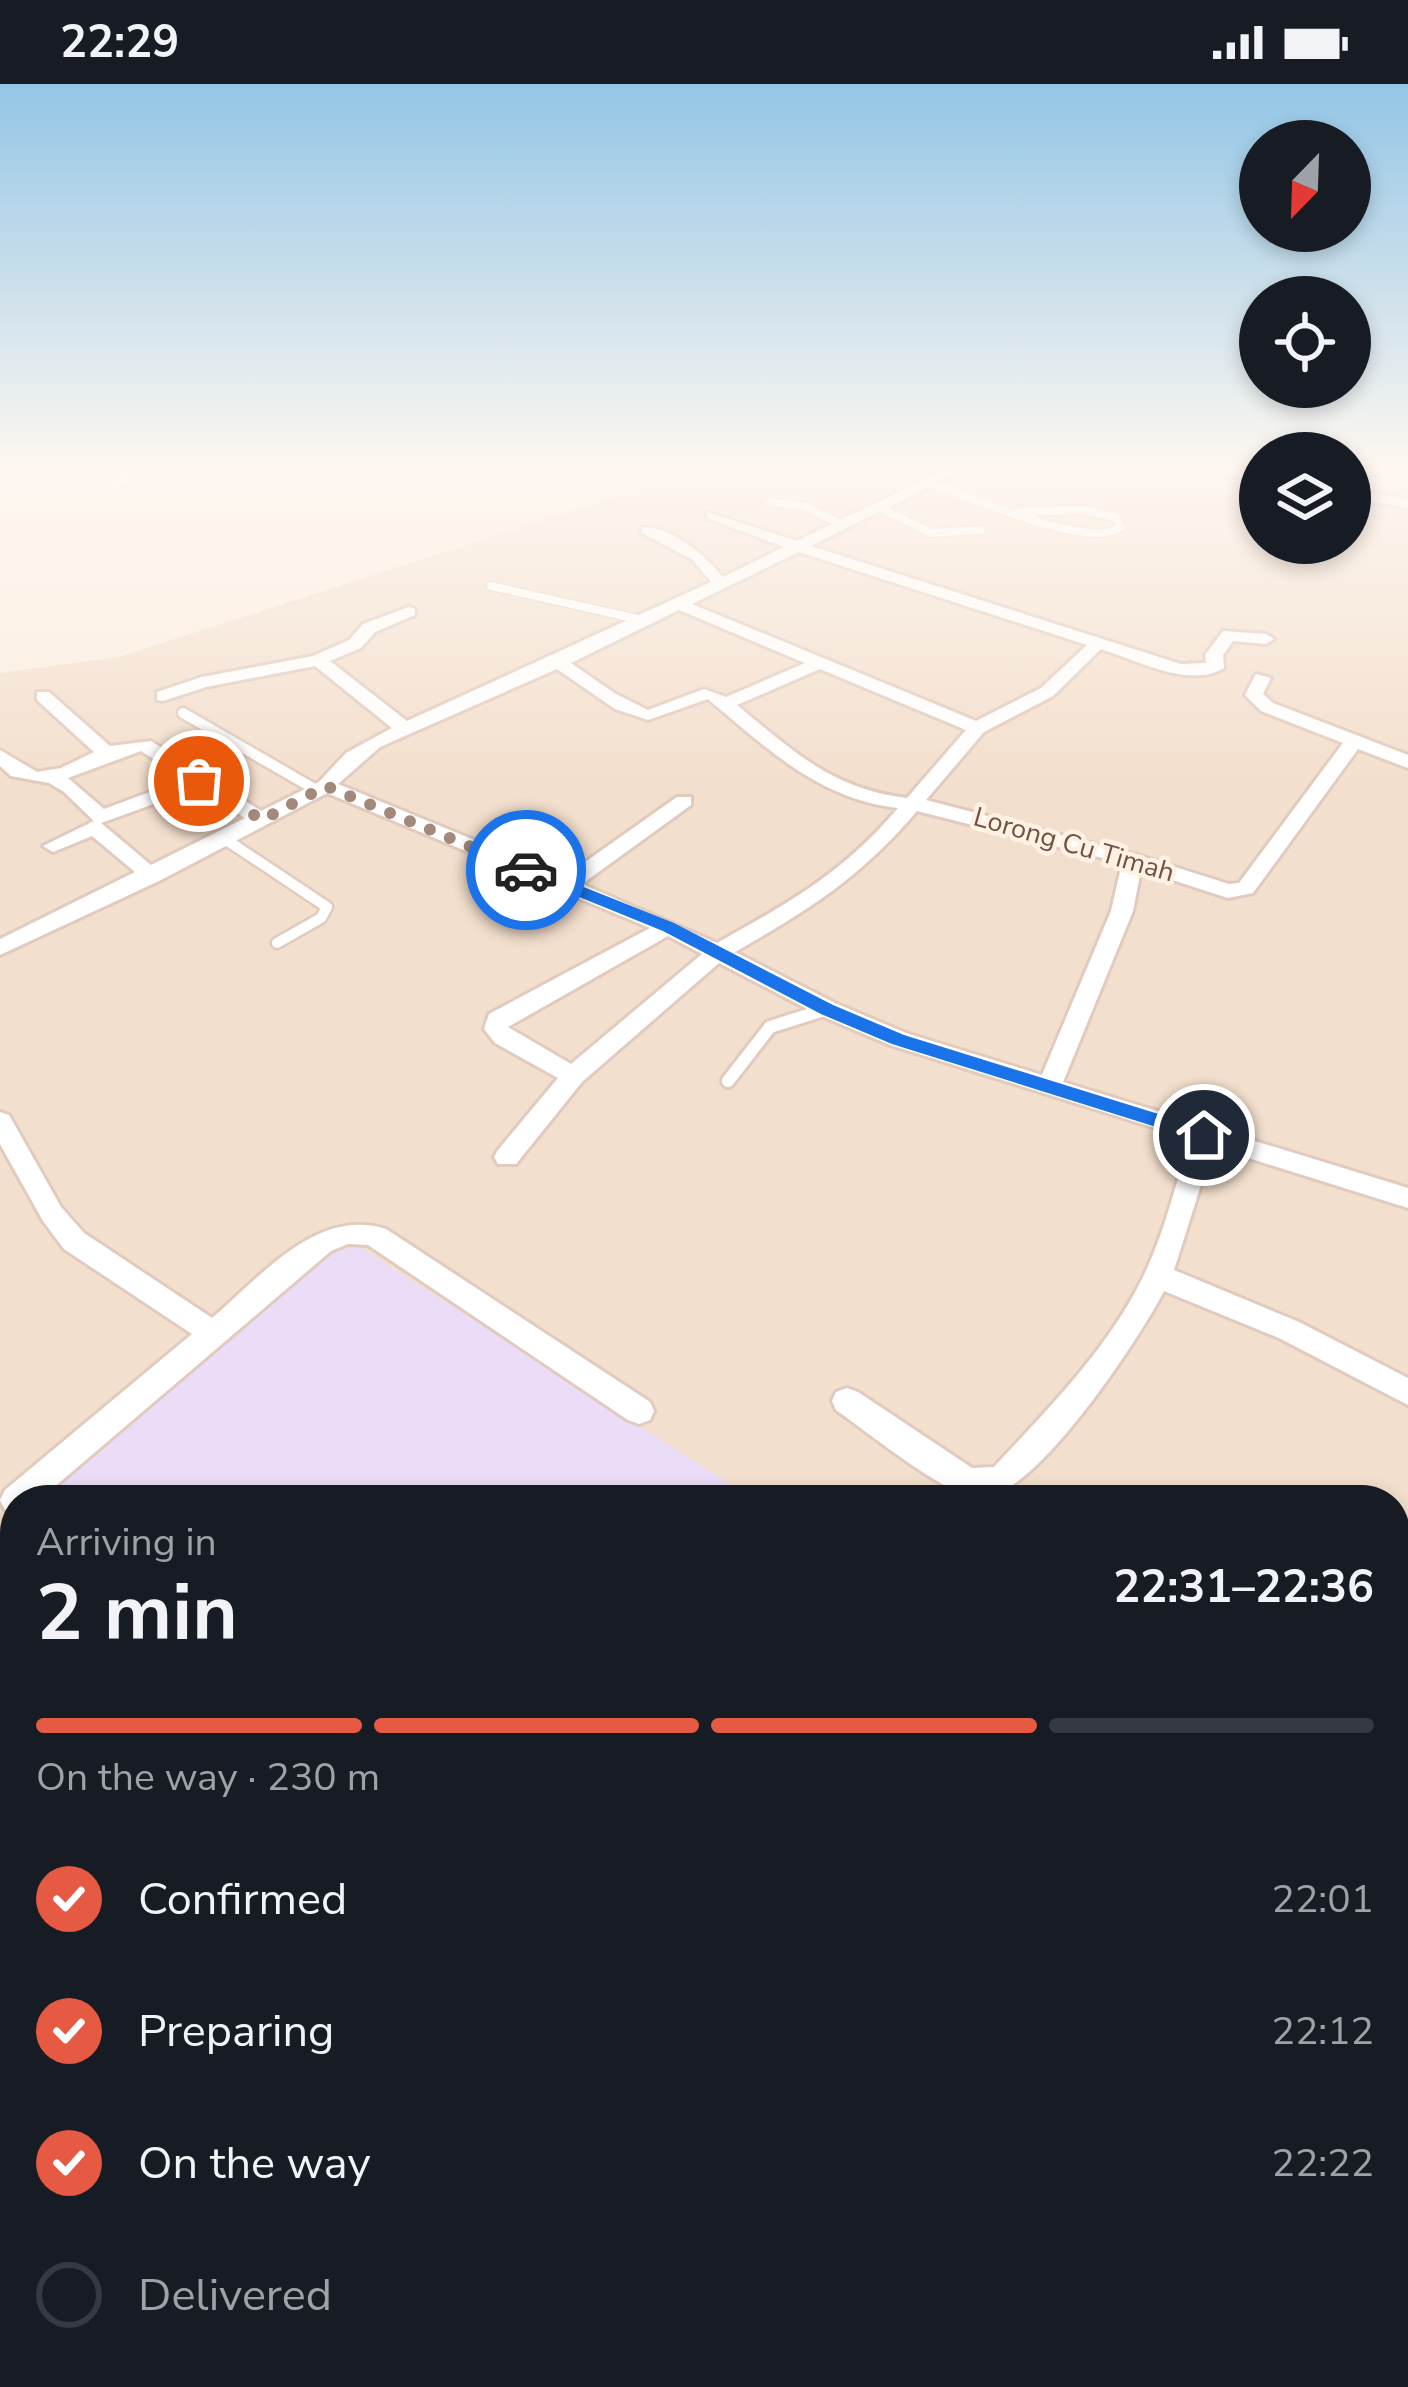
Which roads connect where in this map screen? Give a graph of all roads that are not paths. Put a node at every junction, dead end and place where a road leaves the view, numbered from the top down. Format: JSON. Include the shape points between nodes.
{"nodes":[{"id":1,"x":712,"y":573,"type":"edge"},
{"id":2,"x":737,"y":573,"type":"edge"},
{"id":3,"x":880,"y":573,"type":"edge"},
{"id":4,"x":719,"y":582,"type":"junction"},
{"id":5,"x":490,"y":586,"type":"dead end"},
{"id":6,"x":680,"y":604,"type":"junction"},
{"id":7,"x":409,"y":611,"type":"dead end"},
{"id":8,"x":647,"y":621,"type":"junction"},
{"id":9,"x":1266,"y":639,"type":"dead end"},
{"id":10,"x":1097,"y":644,"type":"junction"},
{"id":11,"x":318,"y":660,"type":"junction"},
{"id":12,"x":559,"y":662,"type":"junction"},
{"id":13,"x":817,"y":664,"type":"junction"},
{"id":14,"x":1262,"y":678,"type":"dead end"},
{"id":15,"x":44,"y":696,"type":"dead end"},
{"id":16,"x":163,"y":696,"type":"dead end"},
{"id":17,"x":727,"y":703,"type":"junction"},
{"id":18,"x":183,"y":713,"type":"dead end"},
{"id":19,"x":404,"y":728,"type":"junction"},
{"id":20,"x":977,"y":728,"type":"junction"},
{"id":21,"x":1353,"y":743,"type":"junction"},
{"id":22,"x":106,"y":753,"type":"junction"},
{"id":23,"x":0,"y":756,"type":"edge"},
{"id":24,"x":1408,"y":763,"type":"edge"},
{"id":25,"x":52,"y":777,"type":"junction"},
{"id":26,"x":199,"y":781,"type":"junction"},
{"id":27,"x":322,"y":789,"type":"junction"},
{"id":28,"x":684,"y":801,"type":"dead end"},
{"id":29,"x":910,"y":803,"type":"junction"},
{"id":30,"x":262,"y":820,"type":"junction"},
{"id":31,"x":225,"y":839,"type":"junction"},
{"id":32,"x":52,"y":846,"type":"dead end"},
{"id":33,"x":1133,"y":860,"type":"junction"},
{"id":34,"x":152,"y":876,"type":"junction"},
{"id":35,"x":565,"y":886,"type":"junction"},
{"id":36,"x":668,"y":927,"type":"junction"},
{"id":37,"x":277,"y":943,"type":"dead end"},
{"id":38,"x":0,"y":948,"type":"edge"},
{"id":39,"x":718,"y":952,"type":"junction"},
{"id":40,"x":827,"y":1010,"type":"junction"},
{"id":41,"x":574,"y":1076,"type":"junction"},
{"id":42,"x":728,"y":1081,"type":"dead end"},
{"id":43,"x":1048,"y":1087,"type":"junction"},
{"id":44,"x":0,"y":1121,"type":"edge"},
{"id":45,"x":1204,"y":1135,"type":"junction"},
{"id":46,"x":507,"y":1157,"type":"dead end"},
{"id":47,"x":10,"y":1163,"type":"edge"},
{"id":48,"x":1408,"y":1198,"type":"edge"},
{"id":49,"x":1158,"y":1276,"type":"junction"},
{"id":50,"x":213,"y":1333,"type":"junction"},
{"id":51,"x":1408,"y":1392,"type":"edge"},
{"id":52,"x":847,"y":1401,"type":"dead end"},
{"id":53,"x":639,"y":1411,"type":"dead end"},
{"id":54,"x":34,"y":1485,"type":"edge"}],
"edges":[{"from":1,"to":4,"type":"street"},
{"from":2,"to":4,"type":"street"},
{"from":3,"to":10,"type":"street"},
{"from":4,"to":6,"type":"street"},
{"from":5,"to":8,"type":"lane"},
{"from":6,"to":8,"type":"street"},
{"from":6,"to":13,"type":"street"},
{"from":7,"to":11,"type":"street"},
{"from":8,"to":12,"type":"street"},
{"from":9,"to":10,"type":"street","via":[[1227,637],[1214,655],[1218,666],[1204,671]]},
{"from":10,"to":20,"type":"street","via":[[1047,692]]},
{"from":11,"to":16,"type":"street"},
{"from":11,"to":19,"type":"street"},
{"from":12,"to":17,"type":"street","via":[[641,715],[700,693]]},
{"from":12,"to":19,"type":"street"},
{"from":13,"to":17,"type":"street"},
{"from":13,"to":20,"type":"street"},
{"from":14,"to":21,"type":"street","via":[[1254,695],[1262,703]]},
{"from":15,"to":22,"type":"street"},
{"from":17,"to":29,"type":"street","name":"Lorong Cu Timah","via":[[809,773],[862,796]]},
{"from":18,"to":27,"type":"lane"},
{"from":19,"to":27,"type":"street","via":[[353,757]]},
{"from":20,"to":29,"type":"street"},
{"from":21,"to":24,"type":"street"},
{"from":21,"to":33,"type":"street","name":"Lorong Cu Timah","via":[[1246,888],[1237,892]]},
{"from":22,"to":25,"type":"street"},
{"from":22,"to":26,"type":"street","via":[[144,745]]},
{"from":23,"to":25,"type":"street","via":[[19,777]]},
{"from":25,"to":26,"type":"street","via":[[101,817]]},
{"from":26,"to":30,"type":"street"},
{"from":27,"to":30,"type":"street"},
{"from":27,"to":35,"type":"street"},
{"from":28,"to":35,"type":"street"},
{"from":29,"to":33,"type":"street","name":"Lorong Cu Timah"},
{"from":29,"to":39,"type":"street","via":[[842,879]]},
{"from":30,"to":31,"type":"street"},
{"from":31,"to":34,"type":"street"},
{"from":31,"to":37,"type":"lane","via":[[327,907]]},
{"from":32,"to":34,"type":"street","via":[[94,827]]},
{"from":33,"to":43,"type":"street","via":[[1121,911]]},
{"from":34,"to":38,"type":"street"},
{"from":35,"to":36,"type":"street"},
{"from":36,"to":39,"type":"street"},
{"from":36,"to":41,"type":"street","via":[[497,1020],[503,1037]]},
{"from":39,"to":40,"type":"street"},
{"from":39,"to":41,"type":"street"},
{"from":40,"to":42,"type":"lane","via":[[770,1028]]},
{"from":40,"to":43,"type":"street"},
{"from":41,"to":46,"type":"street"},
{"from":43,"to":45,"type":"street"},
{"from":44,"to":47,"type":"street"},
{"from":45,"to":48,"type":"street"},
{"from":45,"to":49,"type":"street"},
{"from":47,"to":50,"type":"street","via":[[74,1241]]},
{"from":49,"to":51,"type":"street","via":[[1289,1330]]},
{"from":49,"to":52,"type":"street","via":[[1080,1395],[993,1484],[962,1479]]},
{"from":50,"to":53,"type":"street","via":[[320,1243],[358,1232]]},
{"from":50,"to":54,"type":"street"}]}
